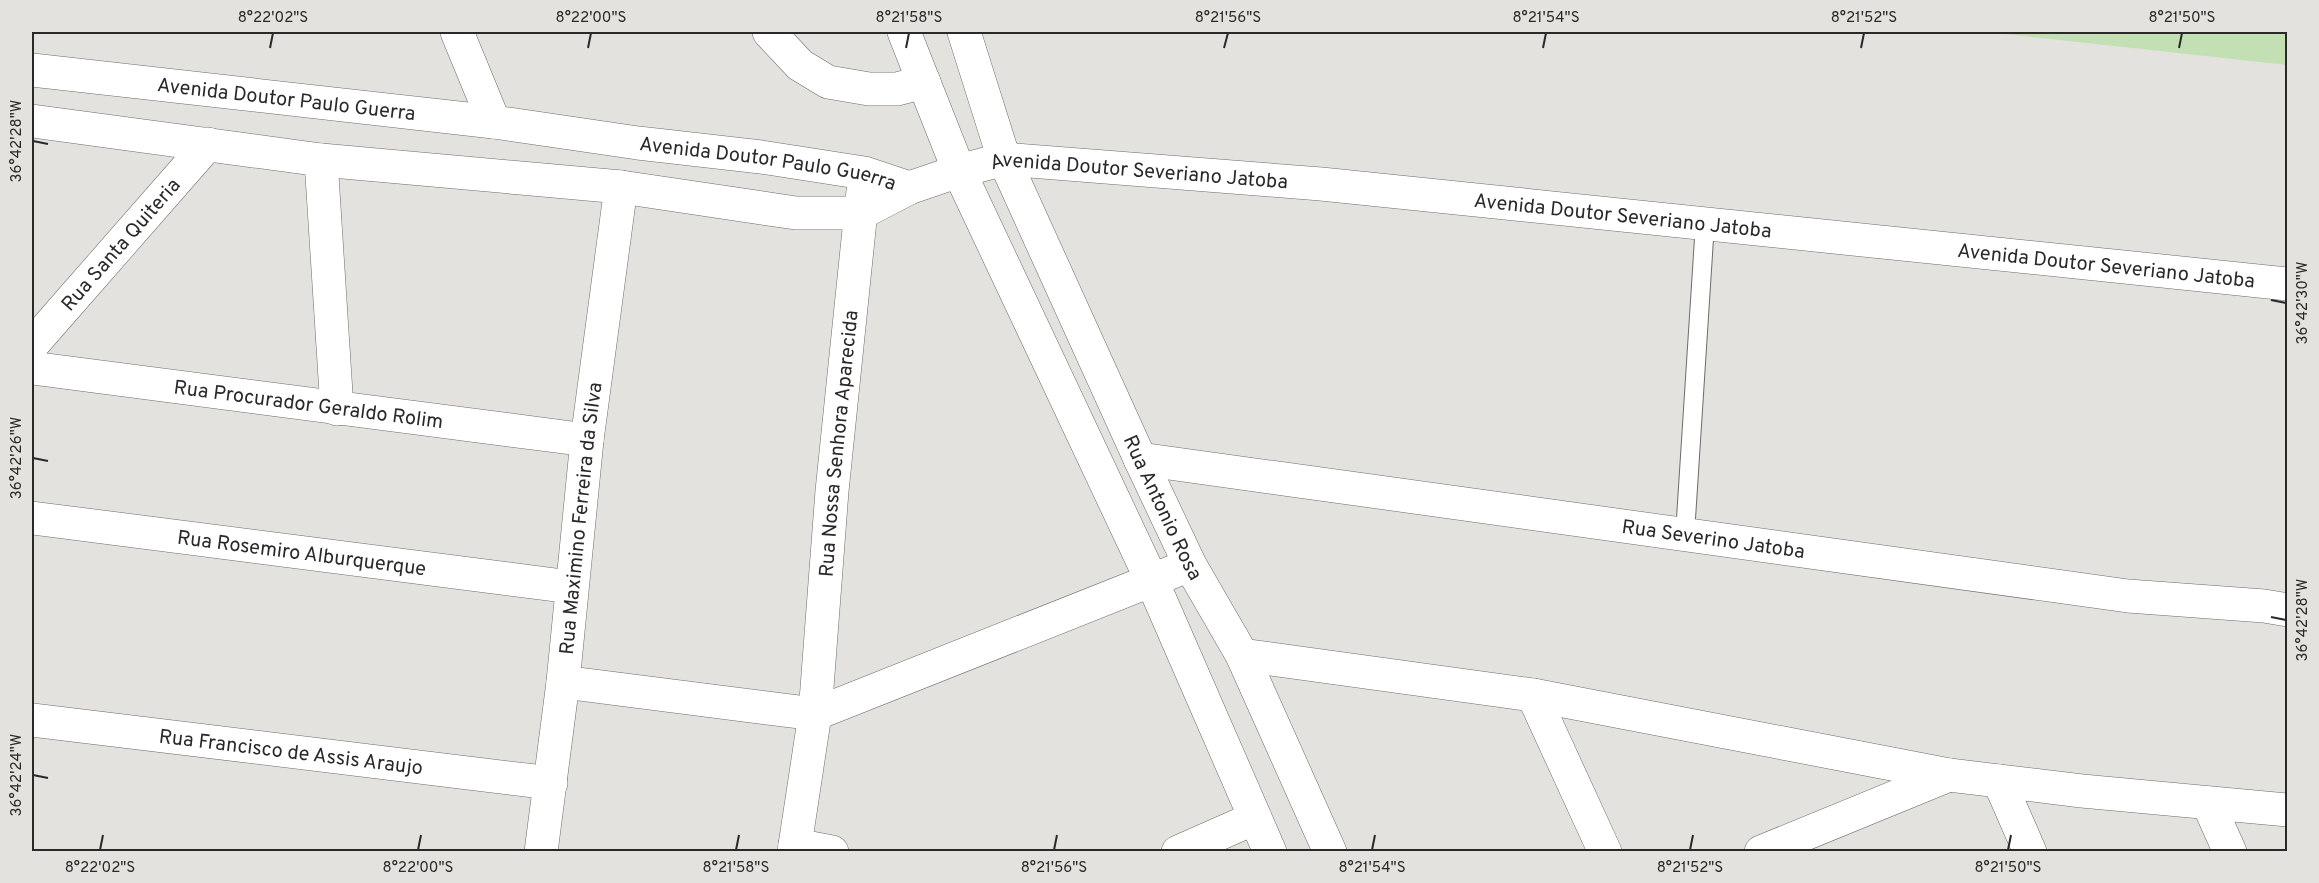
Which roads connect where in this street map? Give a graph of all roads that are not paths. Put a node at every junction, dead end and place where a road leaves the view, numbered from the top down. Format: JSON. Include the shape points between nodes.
{"nodes":[{"id":1,"x":457,"y":32,"type":"edge"},
{"id":2,"x":769,"y":32,"type":"edge"},
{"id":3,"x":904,"y":32,"type":"edge"},
{"id":4,"x":964,"y":32,"type":"edge"},
{"id":5,"x":32,"y":70,"type":"edge"},
{"id":6,"x":924,"y":82,"type":"junction"},
{"id":7,"x":32,"y":121,"type":"edge"},
{"id":8,"x":494,"y":122,"type":"junction"},
{"id":9,"x":208,"y":144,"type":"junction"},
{"id":10,"x":1004,"y":159,"type":"junction"},
{"id":11,"x":321,"y":160,"type":"junction"},
{"id":12,"x":959,"y":171,"type":"junction"},
{"id":13,"x":864,"y":173,"type":"junction"},
{"id":14,"x":621,"y":187,"type":"junction"},
{"id":15,"x":909,"y":188,"type":"junction"},
{"id":16,"x":861,"y":213,"type":"junction"},
{"id":17,"x":1705,"y":223,"type":"junction"},
{"id":18,"x":2288,"y":284,"type":"edge"},
{"id":19,"x":32,"y":345,"type":"edge"},
{"id":20,"x":32,"y":368,"type":"edge"},
{"id":21,"x":337,"y":409,"type":"junction"},
{"id":22,"x":587,"y":440,"type":"junction"},
{"id":23,"x":1140,"y":459,"type":"junction"},
{"id":24,"x":32,"y":518,"type":"edge"},
{"id":25,"x":1685,"y":534,"type":"junction"},
{"id":26,"x":1190,"y":565,"type":"junction"},
{"id":27,"x":1152,"y":581,"type":"junction"},
{"id":28,"x":571,"y":587,"type":"junction"},
{"id":29,"x":2288,"y":610,"type":"edge"},
{"id":30,"x":1242,"y":655,"type":"junction"},
{"id":31,"x":563,"y":682,"type":"junction"},
{"id":32,"x":1533,"y":695,"type":"junction"},
{"id":33,"x":815,"y":714,"type":"junction"},
{"id":34,"x":32,"y":720,"type":"edge"},
{"id":35,"x":1949,"y":775,"type":"junction"},
{"id":36,"x":1999,"y":781,"type":"junction"},
{"id":37,"x":551,"y":783,"type":"junction"},
{"id":38,"x":2208,"y":803,"type":"junction"},
{"id":39,"x":2288,"y":810,"type":"edge"},
{"id":40,"x":1255,"y":818,"type":"junction"},
{"id":41,"x":1810,"y":842,"type":"edge"},
{"id":42,"x":794,"y":848,"type":"edge"},
{"id":43,"x":542,"y":852,"type":"edge"},
{"id":44,"x":832,"y":852,"type":"edge"},
{"id":45,"x":1178,"y":852,"type":"edge"},
{"id":46,"x":1270,"y":852,"type":"edge"},
{"id":47,"x":1330,"y":852,"type":"edge"},
{"id":48,"x":1605,"y":852,"type":"edge"},
{"id":49,"x":1761,"y":852,"type":"edge"},
{"id":50,"x":2030,"y":852,"type":"edge"},
{"id":51,"x":2230,"y":852,"type":"edge"}],
"edges":[{"from":1,"to":8,"type":"street"},
{"from":2,"to":6,"type":"street","via":[[800,66],[828,82],[869,89],[897,89]]},
{"from":3,"to":6,"type":"street","name":"Rua Antonio Rosa"},
{"from":4,"to":10,"type":"street","name":"Rua Antonio Rosa"},
{"from":5,"to":8,"type":"street","name":"Avenida Doutor Paulo Guerra"},
{"from":6,"to":12,"type":"street","name":"Rua Antonio Rosa"},
{"from":7,"to":9,"type":"street","name":"Avenida Doutor Paulo Guerra"},
{"from":8,"to":13,"type":"street","name":"Avenida Doutor Paulo Guerra"},
{"from":9,"to":11,"type":"street","name":"Avenida Doutor Paulo Guerra"},
{"from":9,"to":19,"type":"street","name":"Rua Santa Quiteria"},
{"from":10,"to":12,"type":"street","name":"Avenida Doutor Severiano Jatoba"},
{"from":10,"to":17,"type":"street","name":"Avenida Doutor Severiano Jatoba","via":[[1321,184]]},
{"from":10,"to":23,"type":"street","name":"Rua Antonio Rosa"},
{"from":11,"to":14,"type":"street","name":"Avenida Doutor Paulo Guerra"},
{"from":11,"to":21,"type":"street"},
{"from":12,"to":15,"type":"street","name":"Avenida Doutor Severiano Jatoba"},
{"from":12,"to":27,"type":"street","name":"Rua Antonio Rosa"},
{"from":13,"to":15,"type":"street","name":"Avenida Doutor Paulo Guerra"},
{"from":13,"to":16,"type":"street","name":"Rua Nossa Senhora Aparecida"},
{"from":14,"to":16,"type":"street","name":"Avenida Doutor Paulo Guerra","via":[[796,213]]},
{"from":14,"to":22,"type":"street","name":"Rua Maximino Ferreira da Silva"},
{"from":15,"to":16,"type":"street","name":"Avenida Doutor Paulo Guerra"},
{"from":16,"to":33,"type":"street","name":"Rua Nossa Senhora Aparecida","via":[[832,491]]},
{"from":17,"to":18,"type":"street","name":"Avenida Doutor Severiano Jatoba"},
{"from":17,"to":25,"type":"lane"},
{"from":20,"to":21,"type":"street","name":"Rua Procurador Geraldo Rolim"},
{"from":21,"to":22,"type":"street","name":"Rua Procurador Geraldo Rolim"},
{"from":22,"to":28,"type":"street","name":"Rua Maximino Ferreira da Silva"},
{"from":23,"to":25,"type":"street","name":"Rua Severino Jatoba"},
{"from":23,"to":26,"type":"street","name":"Rua Antonio Rosa"},
{"from":24,"to":28,"type":"street","name":"Rua Rosemiro Alburquerque"},
{"from":25,"to":29,"type":"street","name":"Rua Severino Jatoba","via":[[2128,596]]},
{"from":26,"to":27,"type":"street"},
{"from":26,"to":30,"type":"street","name":"Rua Antonio Rosa"},
{"from":27,"to":33,"type":"street"},
{"from":27,"to":40,"type":"street","name":"Rua Antonio Rosa"},
{"from":28,"to":31,"type":"street","name":"Rua Maximino Ferreira da Silva"},
{"from":30,"to":32,"type":"street"},
{"from":30,"to":47,"type":"street","name":"Rua Antonio Rosa"},
{"from":31,"to":33,"type":"street"},
{"from":31,"to":37,"type":"street","name":"Rua Maximino Ferreira da Silva"},
{"from":32,"to":35,"type":"street"},
{"from":32,"to":48,"type":"street"},
{"from":33,"to":42,"type":"street","name":"Rua Nossa Senhora Aparecida"},
{"from":34,"to":37,"type":"street","name":"Rua Francisco de Assis Araujo"},
{"from":35,"to":36,"type":"street"},
{"from":35,"to":41,"type":"street"},
{"from":36,"to":38,"type":"street"},
{"from":36,"to":50,"type":"street"},
{"from":37,"to":43,"type":"street","name":"Rua Maximino Ferreira da Silva"},
{"from":38,"to":39,"type":"street"},
{"from":38,"to":51,"type":"street"},
{"from":40,"to":45,"type":"street"},
{"from":40,"to":46,"type":"street","name":"Rua Antonio Rosa"},
{"from":41,"to":49,"type":"street"},
{"from":42,"to":44,"type":"street"}]}
